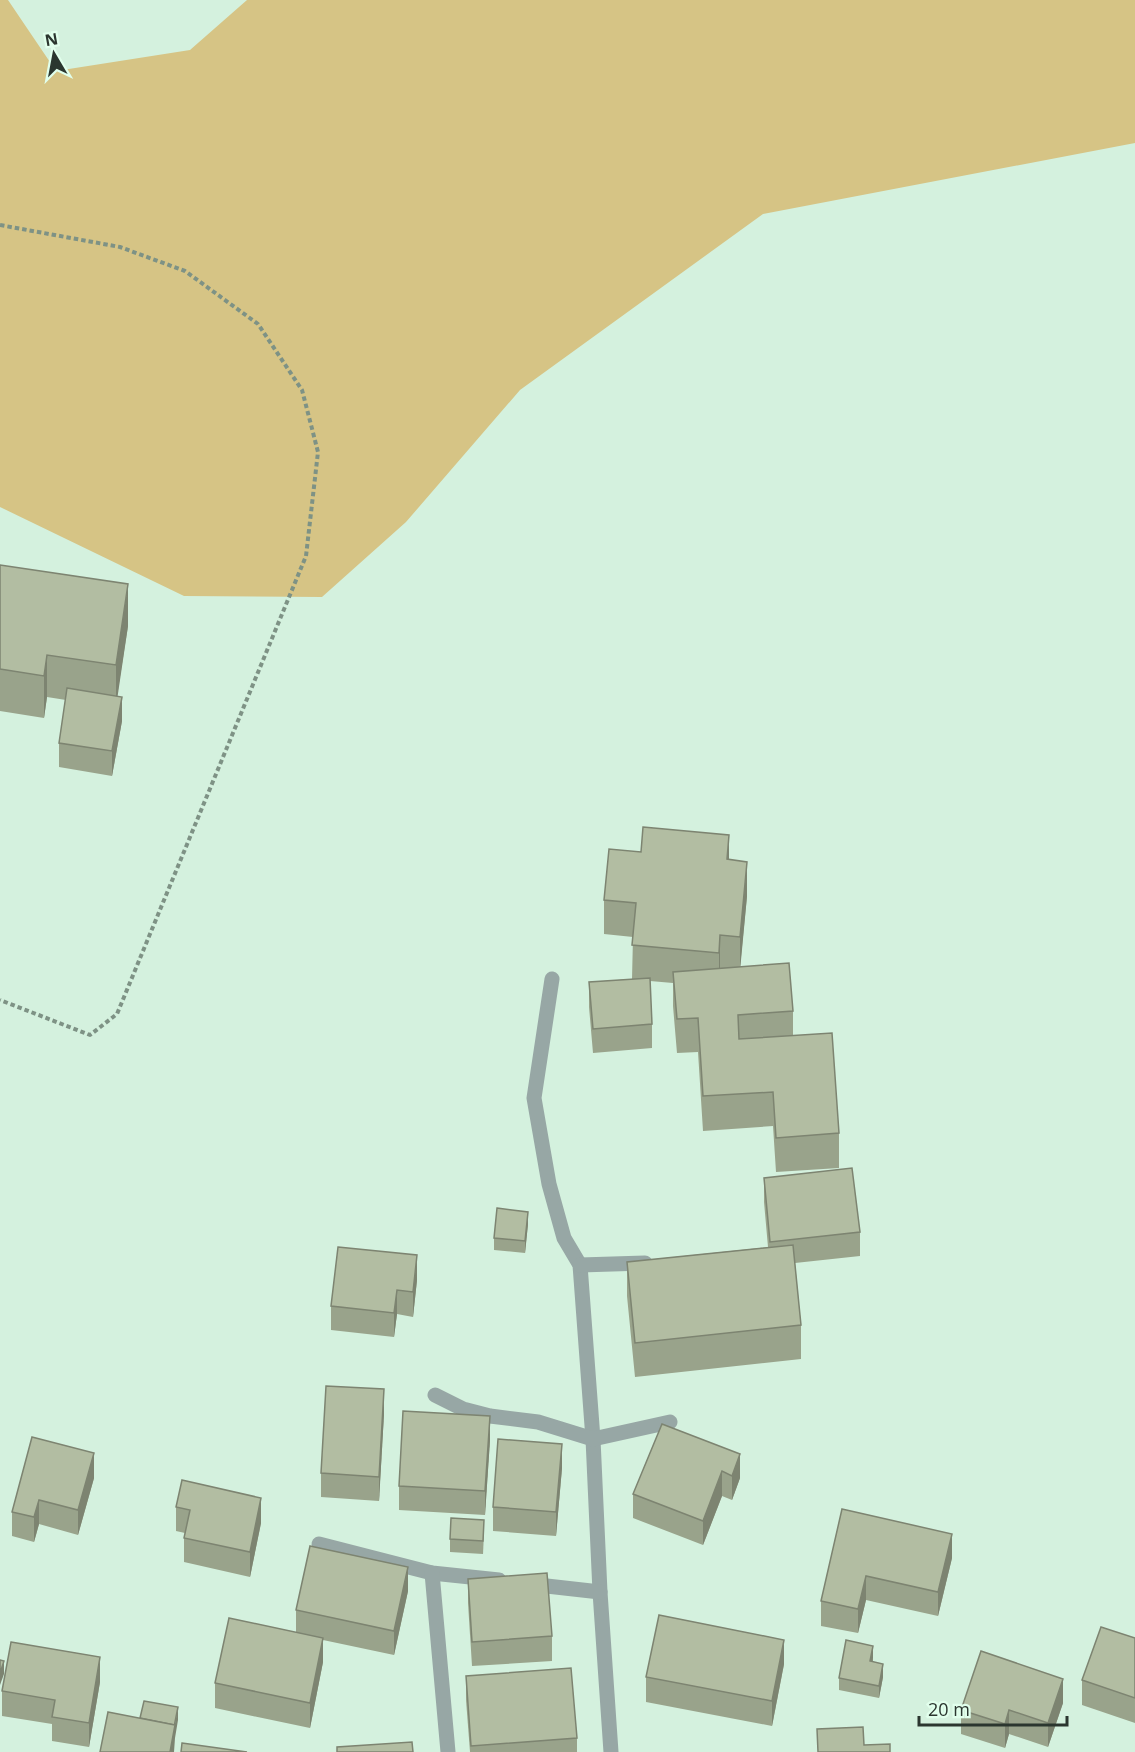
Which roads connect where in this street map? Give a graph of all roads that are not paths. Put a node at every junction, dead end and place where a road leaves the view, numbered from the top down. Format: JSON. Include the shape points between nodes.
{"nodes":[{"id":1,"x":552,"y":979,"type":"dead end"},
{"id":2,"x":657,"y":1263,"type":"edge"},
{"id":3,"x":580,"y":1265,"type":"junction"},
{"id":4,"x":435,"y":1395,"type":"dead end"},
{"id":5,"x":670,"y":1422,"type":"dead end"},
{"id":6,"x":593,"y":1439,"type":"junction"},
{"id":7,"x":319,"y":1544,"type":"dead end"},
{"id":8,"x":432,"y":1573,"type":"junction"},
{"id":9,"x":600,"y":1592,"type":"junction"},
{"id":10,"x":448,"y":1752,"type":"edge"},
{"id":11,"x":611,"y":1752,"type":"edge"}],
"edges":[{"from":1,"to":3,"type":"street","via":[[534,1098],[549,1184],[564,1238]]},
{"from":2,"to":3,"type":"street"},
{"from":3,"to":6,"type":"street"},
{"from":4,"to":6,"type":"street","via":[[464,1409],[538,1422]]},
{"from":5,"to":6,"type":"street"},
{"from":6,"to":9,"type":"street"},
{"from":7,"to":8,"type":"street"},
{"from":8,"to":9,"type":"street"},
{"from":8,"to":10,"type":"street"},
{"from":9,"to":11,"type":"street"}]}
